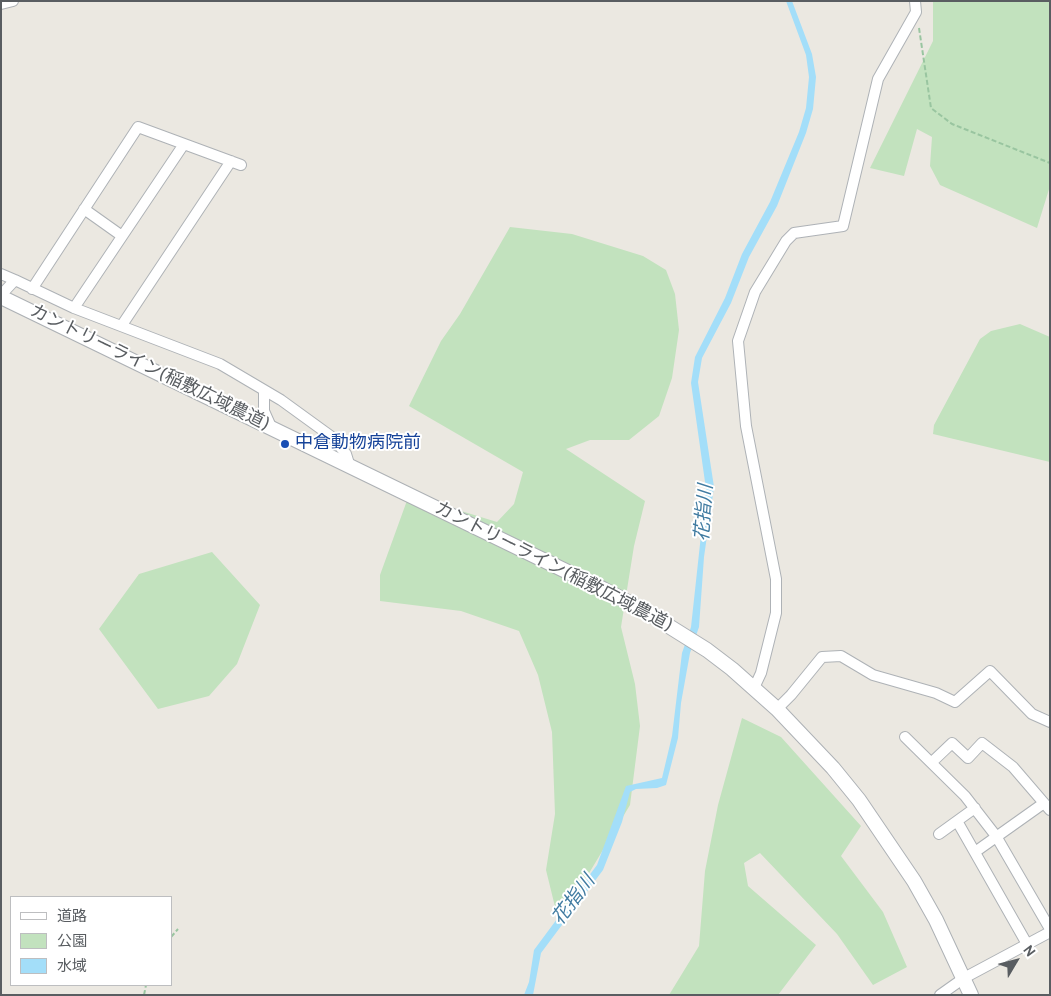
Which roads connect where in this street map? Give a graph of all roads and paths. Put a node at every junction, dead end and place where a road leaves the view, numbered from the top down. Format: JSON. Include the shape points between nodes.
{"nodes":[{"id":1,"x":12,"y":1,"type":"edge"},
{"id":2,"x":1,"y":4,"type":"edge"},
{"id":3,"x":916,"y":7,"type":"edge"},
{"id":4,"x":184,"y":144,"type":"junction"},
{"id":5,"x":1050,"y":163,"type":"edge"},
{"id":6,"x":84,"y":209,"type":"junction"},
{"id":7,"x":122,"y":236,"type":"junction"},
{"id":8,"x":1,"y":274,"type":"edge"},
{"id":9,"x":15,"y":280,"type":"junction"},
{"id":10,"x":32,"y":289,"type":"junction"},
{"id":11,"x":1,"y":296,"type":"edge"},
{"id":12,"x":74,"y":308,"type":"junction"},
{"id":13,"x":122,"y":325,"type":"junction"},
{"id":14,"x":264,"y":391,"type":"junction"},
{"id":15,"x":272,"y":429,"type":"junction"},
{"id":16,"x":350,"y":467,"type":"junction"},
{"id":17,"x":754,"y":688,"type":"junction"},
{"id":18,"x":777,"y":709,"type":"junction"},
{"id":19,"x":1050,"y":722,"type":"edge"},
{"id":20,"x":905,"y":737,"type":"dead end"},
{"id":21,"x":932,"y":762,"type":"junction"},
{"id":22,"x":1047,"y":806,"type":"edge"},
{"id":23,"x":975,"y":808,"type":"junction"},
{"id":24,"x":957,"y":821,"type":"junction"},
{"id":25,"x":939,"y":834,"type":"dead end"},
{"id":26,"x":996,"y":836,"type":"junction"},
{"id":27,"x":975,"y":852,"type":"junction"},
{"id":28,"x":178,"y":929,"type":"dead end"},
{"id":29,"x":1050,"y":930,"type":"edge"},
{"id":30,"x":172,"y":936,"type":"edge"},
{"id":31,"x":1027,"y":944,"type":"junction"},
{"id":32,"x":964,"y":978,"type":"junction"},
{"id":33,"x":940,"y":995,"type":"edge"},
{"id":34,"x":971,"y":995,"type":"edge"}],
"edges":[{"from":1,"to":2,"type":"street"},
{"from":3,"to":5,"type":"path","via":[[931,108],[952,124]]},
{"from":3,"to":17,"type":"street","via":[[878,80],[843,226],[794,233],[786,241],[755,292],[738,342],[746,426],[776,579],[776,612]]},
{"from":4,"to":6,"type":"street","via":[[138,127]]},
{"from":4,"to":7,"type":"street"},
{"from":4,"to":13,"type":"street","via":[[236,163]]},
{"from":6,"to":7,"type":"street"},
{"from":6,"to":10,"type":"street"},
{"from":7,"to":12,"type":"street"},
{"from":8,"to":9,"type":"street"},
{"from":9,"to":10,"type":"street"},
{"from":9,"to":11,"type":"street"},
{"from":10,"to":12,"type":"street"},
{"from":11,"to":15,"type":"street","name":"カントリーライン(稲敷広域農道)"},
{"from":12,"to":13,"type":"street"},
{"from":13,"to":14,"type":"street","via":[[220,364]]},
{"from":14,"to":15,"type":"street","via":[[264,411]]},
{"from":14,"to":16,"type":"street","via":[[332,437],[346,454]]},
{"from":15,"to":16,"type":"street","name":"カントリーライン(稲敷広域農道)"},
{"from":16,"to":17,"type":"street","name":"カントリーライン(稲敷広域農道)","via":[[643,610],[707,650]]},
{"from":17,"to":18,"type":"street","name":"カントリーライン(稲敷広域農道)"},
{"from":18,"to":19,"type":"street","via":[[822,657],[841,656],[873,675],[955,702],[990,671],[1032,714]]},
{"from":18,"to":32,"type":"street","name":"カントリーライン(稲敷広域農道)","via":[[833,768],[886,838],[914,881]]},
{"from":20,"to":21,"type":"street"},
{"from":21,"to":22,"type":"street","via":[[952,743],[968,758],[982,743],[1013,767]]},
{"from":21,"to":23,"type":"street"},
{"from":22,"to":26,"type":"street"},
{"from":23,"to":24,"type":"street"},
{"from":23,"to":26,"type":"street"},
{"from":24,"to":25,"type":"street"},
{"from":24,"to":27,"type":"street"},
{"from":26,"to":27,"type":"street"},
{"from":26,"to":29,"type":"street"},
{"from":27,"to":31,"type":"street"},
{"from":28,"to":30,"type":"path"},
{"from":29,"to":31,"type":"street"},
{"from":31,"to":32,"type":"street"},
{"from":32,"to":33,"type":"street"},
{"from":32,"to":34,"type":"street","name":"カントリーライン(稲敷広域農道)"}]}
